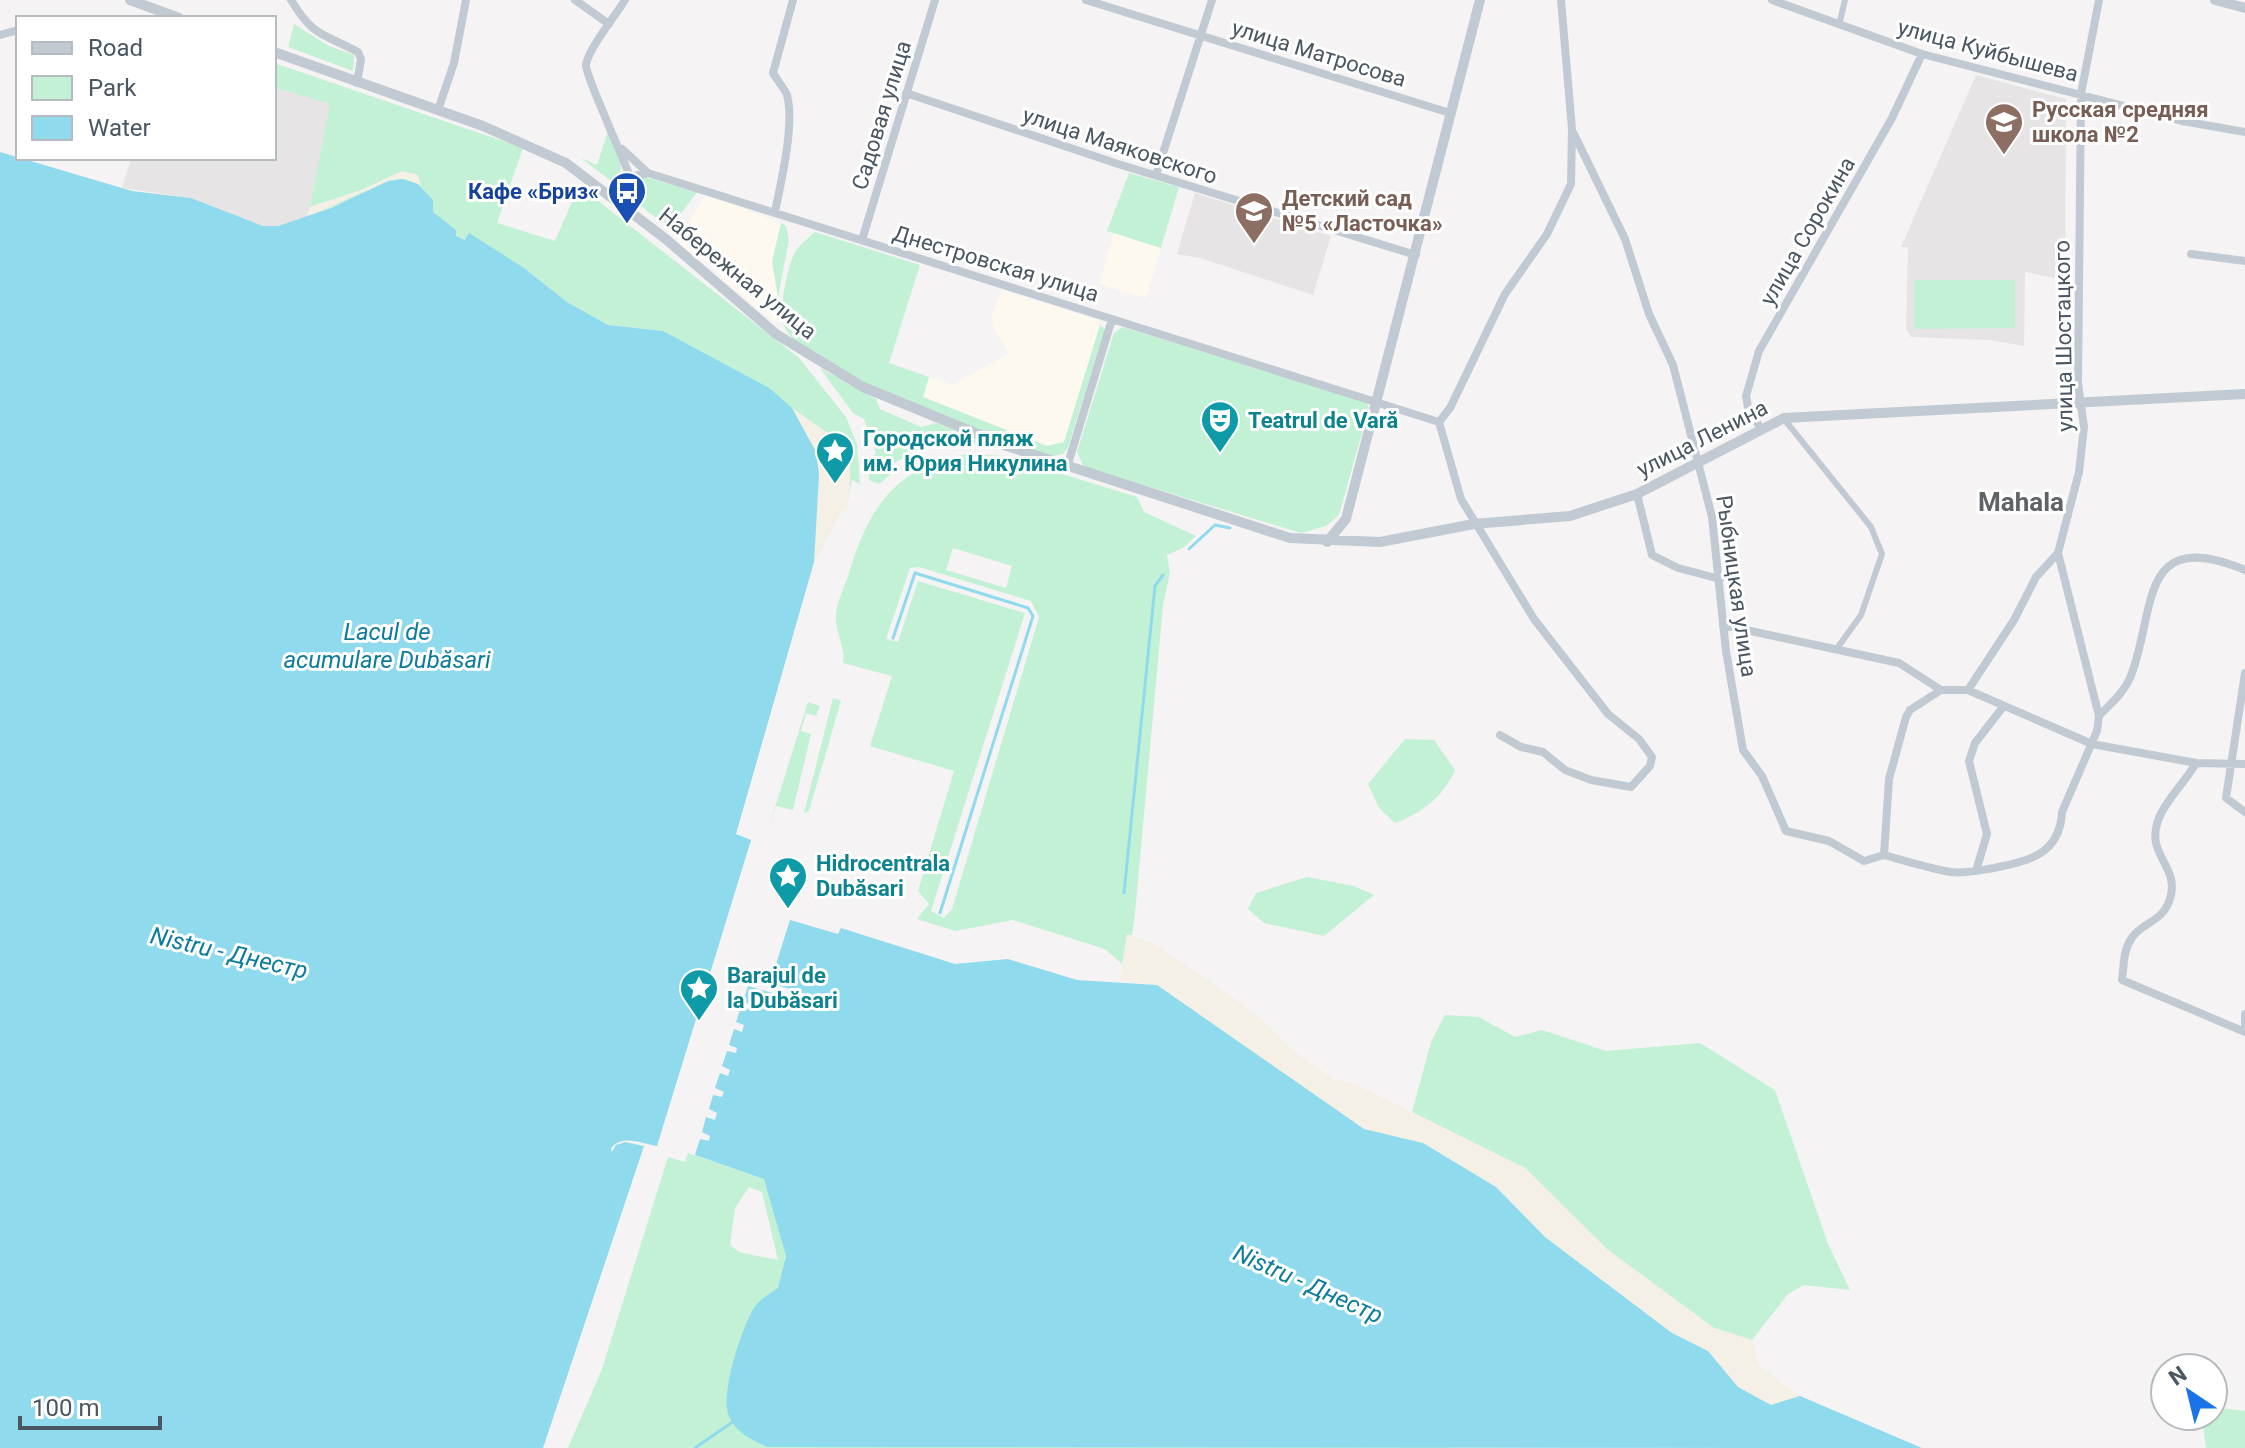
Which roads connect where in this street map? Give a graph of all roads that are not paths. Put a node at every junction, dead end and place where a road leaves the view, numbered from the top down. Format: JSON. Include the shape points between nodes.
{"nodes":[{"id":1,"x":131,"y":0,"type":"edge"},
{"id":2,"x":291,"y":0,"type":"edge"},
{"id":3,"x":466,"y":0,"type":"edge"},
{"id":4,"x":575,"y":0,"type":"edge"},
{"id":5,"x":625,"y":0,"type":"edge"},
{"id":6,"x":793,"y":0,"type":"edge"},
{"id":7,"x":935,"y":0,"type":"edge"},
{"id":8,"x":1086,"y":0,"type":"edge"},
{"id":9,"x":1212,"y":0,"type":"edge"},
{"id":10,"x":1480,"y":0,"type":"edge"},
{"id":11,"x":1561,"y":0,"type":"edge"},
{"id":12,"x":1772,"y":0,"type":"edge"},
{"id":13,"x":1845,"y":0,"type":"edge"},
{"id":14,"x":2099,"y":0,"type":"edge"},
{"id":15,"x":2215,"y":0,"type":"edge"},
{"id":16,"x":2234,"y":2,"type":"edge"},
{"id":17,"x":2245,"y":8,"type":"edge"},
{"id":18,"x":174,"y":16,"type":"edge"},
{"id":19,"x":609,"y":24,"type":"junction"},
{"id":20,"x":1839,"y":25,"type":"junction"},
{"id":21,"x":1201,"y":35,"type":"junction"},
{"id":22,"x":276,"y":53,"type":"edge"},
{"id":23,"x":1922,"y":54,"type":"junction"},
{"id":24,"x":357,"y":83,"type":"junction"},
{"id":25,"x":906,"y":93,"type":"junction"},
{"id":26,"x":2081,"y":94,"type":"junction"},
{"id":27,"x":438,"y":110,"type":"junction"},
{"id":28,"x":1450,"y":113,"type":"junction"},
{"id":29,"x":1572,"y":129,"type":"junction"},
{"id":30,"x":2245,"y":132,"type":"edge"},
{"id":31,"x":619,"y":146,"type":"junction"},
{"id":32,"x":648,"y":173,"type":"junction"},
{"id":33,"x":1156,"y":175,"type":"junction"},
{"id":34,"x":630,"y":177,"type":"junction"},
{"id":35,"x":613,"y":199,"type":"junction"},
{"id":36,"x":775,"y":212,"type":"junction"},
{"id":37,"x":862,"y":240,"type":"junction"},
{"id":38,"x":2191,"y":254,"type":"dead end"},
{"id":39,"x":1416,"y":255,"type":"junction"},
{"id":40,"x":2245,"y":261,"type":"edge"},
{"id":41,"x":1112,"y":319,"type":"junction"},
{"id":42,"x":2245,"y":394,"type":"edge"},
{"id":43,"x":1377,"y":402,"type":"junction"},
{"id":44,"x":2080,"y":403,"type":"junction"},
{"id":45,"x":1784,"y":418,"type":"junction"},
{"id":46,"x":1439,"y":422,"type":"junction"},
{"id":47,"x":1761,"y":429,"type":"junction"},
{"id":48,"x":1699,"y":465,"type":"junction"},
{"id":49,"x":1067,"y":467,"type":"junction"},
{"id":50,"x":1637,"y":494,"type":"junction"},
{"id":51,"x":1474,"y":524,"type":"junction"},
{"id":52,"x":1327,"y":542,"type":"junction"},
{"id":53,"x":2058,"y":553,"type":"junction"},
{"id":54,"x":2245,"y":570,"type":"edge"},
{"id":55,"x":1720,"y":579,"type":"junction"},
{"id":56,"x":1723,"y":625,"type":"junction"},
{"id":57,"x":1838,"y":647,"type":"junction"},
{"id":58,"x":2245,"y":673,"type":"edge"},
{"id":59,"x":1941,"y":690,"type":"junction"},
{"id":60,"x":1968,"y":690,"type":"junction"},
{"id":61,"x":2003,"y":707,"type":"junction"},
{"id":62,"x":2099,"y":716,"type":"junction"},
{"id":63,"x":1500,"y":735,"type":"dead end"},
{"id":64,"x":2092,"y":744,"type":"junction"},
{"id":65,"x":2231,"y":762,"type":"junction"},
{"id":66,"x":2196,"y":763,"type":"junction"},
{"id":67,"x":2245,"y":764,"type":"edge"},
{"id":68,"x":2245,"y":812,"type":"edge"},
{"id":69,"x":1884,"y":855,"type":"junction"},
{"id":70,"x":1976,"y":871,"type":"junction"},
{"id":71,"x":2245,"y":1014,"type":"edge"},
{"id":72,"x":2245,"y":1031,"type":"edge"}],
"edges":[{"from":1,"to":18,"type":"street"},
{"from":2,"to":24,"type":"street","via":[[310,28],[358,52]]},
{"from":3,"to":27,"type":"street"},
{"from":4,"to":19,"type":"street"},
{"from":5,"to":19,"type":"street"},
{"from":6,"to":36,"type":"street","via":[[773,73],[787,94],[788,108]]},
{"from":7,"to":25,"type":"street","name":"Садовая улица"},
{"from":8,"to":21,"type":"street","name":"улица Матросова"},
{"from":9,"to":21,"type":"street"},
{"from":10,"to":28,"type":"street"},
{"from":11,"to":29,"type":"street"},
{"from":12,"to":20,"type":"street","name":"улица Куйбышева"},
{"from":13,"to":20,"type":"street"},
{"from":14,"to":26,"type":"street","name":"улица Шостацкого"},
{"from":15,"to":16,"type":"street"},
{"from":16,"to":17,"type":"street"},
{"from":19,"to":31,"type":"street","via":[[586,64]]},
{"from":20,"to":23,"type":"street","name":"улица Куйбышева"},
{"from":21,"to":28,"type":"street","name":"улица Матросова"},
{"from":21,"to":33,"type":"street"},
{"from":22,"to":24,"type":"street","name":"Набережная улица"},
{"from":23,"to":26,"type":"street","name":"улица Куйбышева"},
{"from":23,"to":47,"type":"street","name":"улица Сорокина","via":[[1892,118],[1759,351],[1746,396]]},
{"from":24,"to":27,"type":"street","name":"Набережная улица"},
{"from":25,"to":33,"type":"street","name":"улица Маяковского"},
{"from":25,"to":37,"type":"street","name":"Садовая улица"},
{"from":26,"to":30,"type":"street","name":"улица Куйбышева"},
{"from":26,"to":44,"type":"street","name":"улица Шостацкого"},
{"from":27,"to":35,"type":"street","name":"Набережная улица","via":[[548,152]]},
{"from":28,"to":39,"type":"street"},
{"from":29,"to":46,"type":"street","via":[[1571,184],[1547,234],[1505,294]]},
{"from":29,"to":48,"type":"street","name":"Рыбницкая улица","via":[[1625,239],[1649,314],[1673,365]]},
{"from":31,"to":32,"type":"street"},
{"from":31,"to":34,"type":"street"},
{"from":32,"to":34,"type":"street","name":"Днестровская улица"},
{"from":32,"to":36,"type":"street","name":"Днестровская улица"},
{"from":33,"to":39,"type":"street","name":"улица Маяковского"},
{"from":34,"to":35,"type":"street"},
{"from":35,"to":49,"type":"street","name":"Набережная улица","via":[[766,327],[841,375]]},
{"from":36,"to":37,"type":"street","name":"Днестровская улица"},
{"from":37,"to":41,"type":"street","name":"Днестровская улица"},
{"from":38,"to":40,"type":"street"},
{"from":39,"to":43,"type":"street"},
{"from":41,"to":43,"type":"street","name":"Днестровская улица"},
{"from":41,"to":49,"type":"street"},
{"from":42,"to":44,"type":"street","name":"улица Ленина"},
{"from":43,"to":46,"type":"street","name":"Днестровская улица"},
{"from":43,"to":52,"type":"street","via":[[1346,519]]},
{"from":44,"to":45,"type":"street","name":"улица Ленина"},
{"from":44,"to":53,"type":"street","name":"улица Шостацкого","via":[[2084,427],[2079,472]]},
{"from":45,"to":47,"type":"street","name":"улица Ленина"},
{"from":45,"to":57,"type":"street","via":[[1871,527],[1882,554],[1861,615]]},
{"from":46,"to":51,"type":"street","via":[[1451,472]]},
{"from":47,"to":48,"type":"street","name":"улица Ленина"},
{"from":48,"to":50,"type":"street","name":"улица Ленина"},
{"from":48,"to":55,"type":"street","name":"Рыбницкая улица"},
{"from":49,"to":52,"type":"street","name":"Набережная улица","via":[[1257,529]]},
{"from":50,"to":51,"type":"street","name":"улица Ленина","via":[[1570,516]]},
{"from":50,"to":55,"type":"street","via":[[1652,555]]},
{"from":51,"to":52,"type":"street","name":"улица Ленина","via":[[1403,539]]},
{"from":51,"to":63,"type":"street","via":[[1576,675],[1608,714],[1651,752],[1650,766],[1631,787],[1591,780]]},
{"from":53,"to":60,"type":"street","name":"улица Шостацкого","via":[[2036,577]]},
{"from":53,"to":62,"type":"street"},
{"from":54,"to":62,"type":"street","via":[[2193,558],[2165,568],[2155,583],[2130,677]]},
{"from":55,"to":56,"type":"street","name":"Рыбницкая улица"},
{"from":56,"to":57,"type":"street"},
{"from":56,"to":69,"type":"street","name":"Рыбницкая улица","via":[[1743,750],[1762,776],[1782,827],[1829,841],[1864,861]]},
{"from":57,"to":59,"type":"street","via":[[1899,663]]},
{"from":58,"to":65,"type":"street"},
{"from":59,"to":60,"type":"street"},
{"from":59,"to":69,"type":"street","via":[[1906,717],[1889,779]]},
{"from":60,"to":61,"type":"street"},
{"from":61,"to":64,"type":"street"},
{"from":61,"to":70,"type":"street","via":[[1975,743],[1969,761],[1987,834]]},
{"from":62,"to":64,"type":"street"},
{"from":64,"to":66,"type":"street"},
{"from":64,"to":70,"type":"street","via":[[2054,844],[2039,857]]},
{"from":65,"to":66,"type":"street"},
{"from":65,"to":67,"type":"street"},
{"from":65,"to":68,"type":"street","via":[[2226,798]]},
{"from":66,"to":72,"type":"street","via":[[2162,809],[2156,831],[2171,895],[2161,916],[2133,935],[2125,950],[2122,980]]},
{"from":69,"to":70,"type":"street","via":[[1952,872]]},
{"from":71,"to":72,"type":"street"}]}
